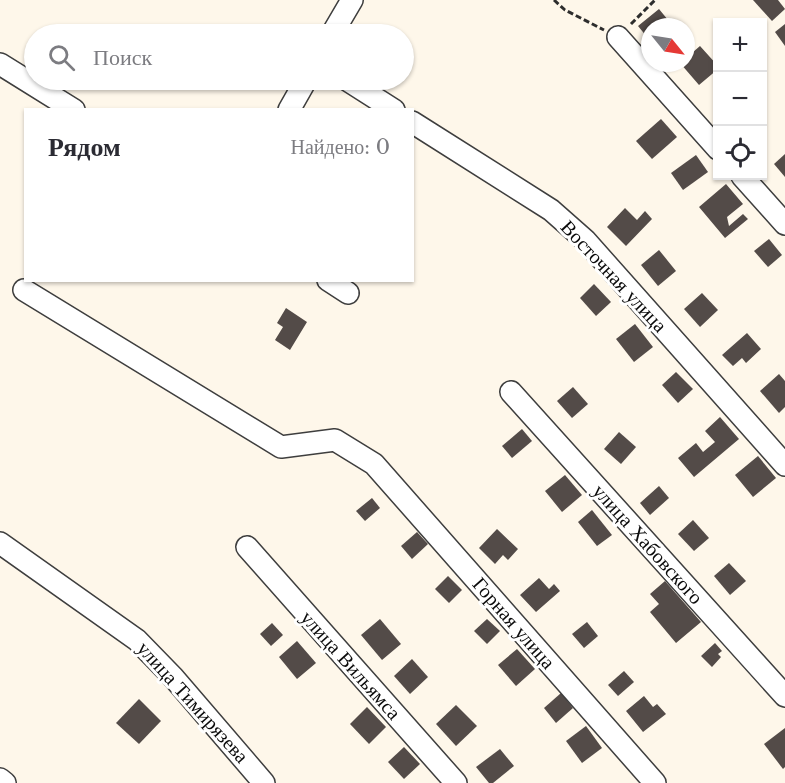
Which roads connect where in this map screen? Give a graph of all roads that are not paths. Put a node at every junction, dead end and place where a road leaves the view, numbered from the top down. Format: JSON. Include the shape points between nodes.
{"nodes":[{"id":1,"x":352,"y":0,"type":"edge"},
{"id":2,"x":338,"y":24,"type":"edge"},
{"id":3,"x":618,"y":37,"type":"road end"},
{"id":4,"x":0,"y":64,"type":"edge"},
{"id":5,"x":24,"y":79,"type":"edge"},
{"id":6,"x":42,"y":90,"type":"edge"},
{"id":7,"x":300,"y":90,"type":"edge"},
{"id":8,"x":363,"y":90,"type":"edge"},
{"id":9,"x":71,"y":108,"type":"edge"},
{"id":10,"x":290,"y":108,"type":"edge"},
{"id":11,"x":391,"y":108,"type":"edge"},
{"id":12,"x":414,"y":123,"type":"edge"},
{"id":13,"x":713,"y":144,"type":"edge"},
{"id":14,"x":746,"y":180,"type":"edge"},
{"id":15,"x":785,"y":224,"type":"edge"},
{"id":16,"x":331,"y":282,"type":"edge"},
{"id":17,"x":24,"y":290,"type":"dead end"},
{"id":18,"x":348,"y":293,"type":"dead end"},
{"id":19,"x":511,"y":392,"type":"dead end"},
{"id":20,"x":785,"y":465,"type":"edge"},
{"id":21,"x":0,"y":543,"type":"edge"},
{"id":22,"x":247,"y":547,"type":"dead end"},
{"id":23,"x":785,"y":696,"type":"edge"},
{"id":24,"x":0,"y":779,"type":"edge"},
{"id":25,"x":5,"y":783,"type":"edge"},
{"id":26,"x":264,"y":783,"type":"edge"},
{"id":27,"x":456,"y":783,"type":"edge"},
{"id":28,"x":655,"y":783,"type":"edge"}],
"edges":[{"from":1,"to":2,"type":"street"},
{"from":3,"to":13,"type":"street"},
{"from":4,"to":5,"type":"street"},
{"from":6,"to":9,"type":"street"},
{"from":7,"to":10,"type":"street"},
{"from":8,"to":11,"type":"street"},
{"from":12,"to":20,"type":"street","name":"Восточная улица","via":[[551,210],[585,240]]},
{"from":14,"to":15,"type":"street"},
{"from":16,"to":18,"type":"street"},
{"from":17,"to":28,"type":"street","name":"Горная улица","via":[[282,447],[335,440],[374,464]]},
{"from":19,"to":23,"type":"street","name":"улица Хабовского"},
{"from":21,"to":26,"type":"street","name":"улица Тимирязева","via":[[137,640]]},
{"from":22,"to":27,"type":"street","name":"улица Вильямса"},
{"from":24,"to":25,"type":"street"}]}
